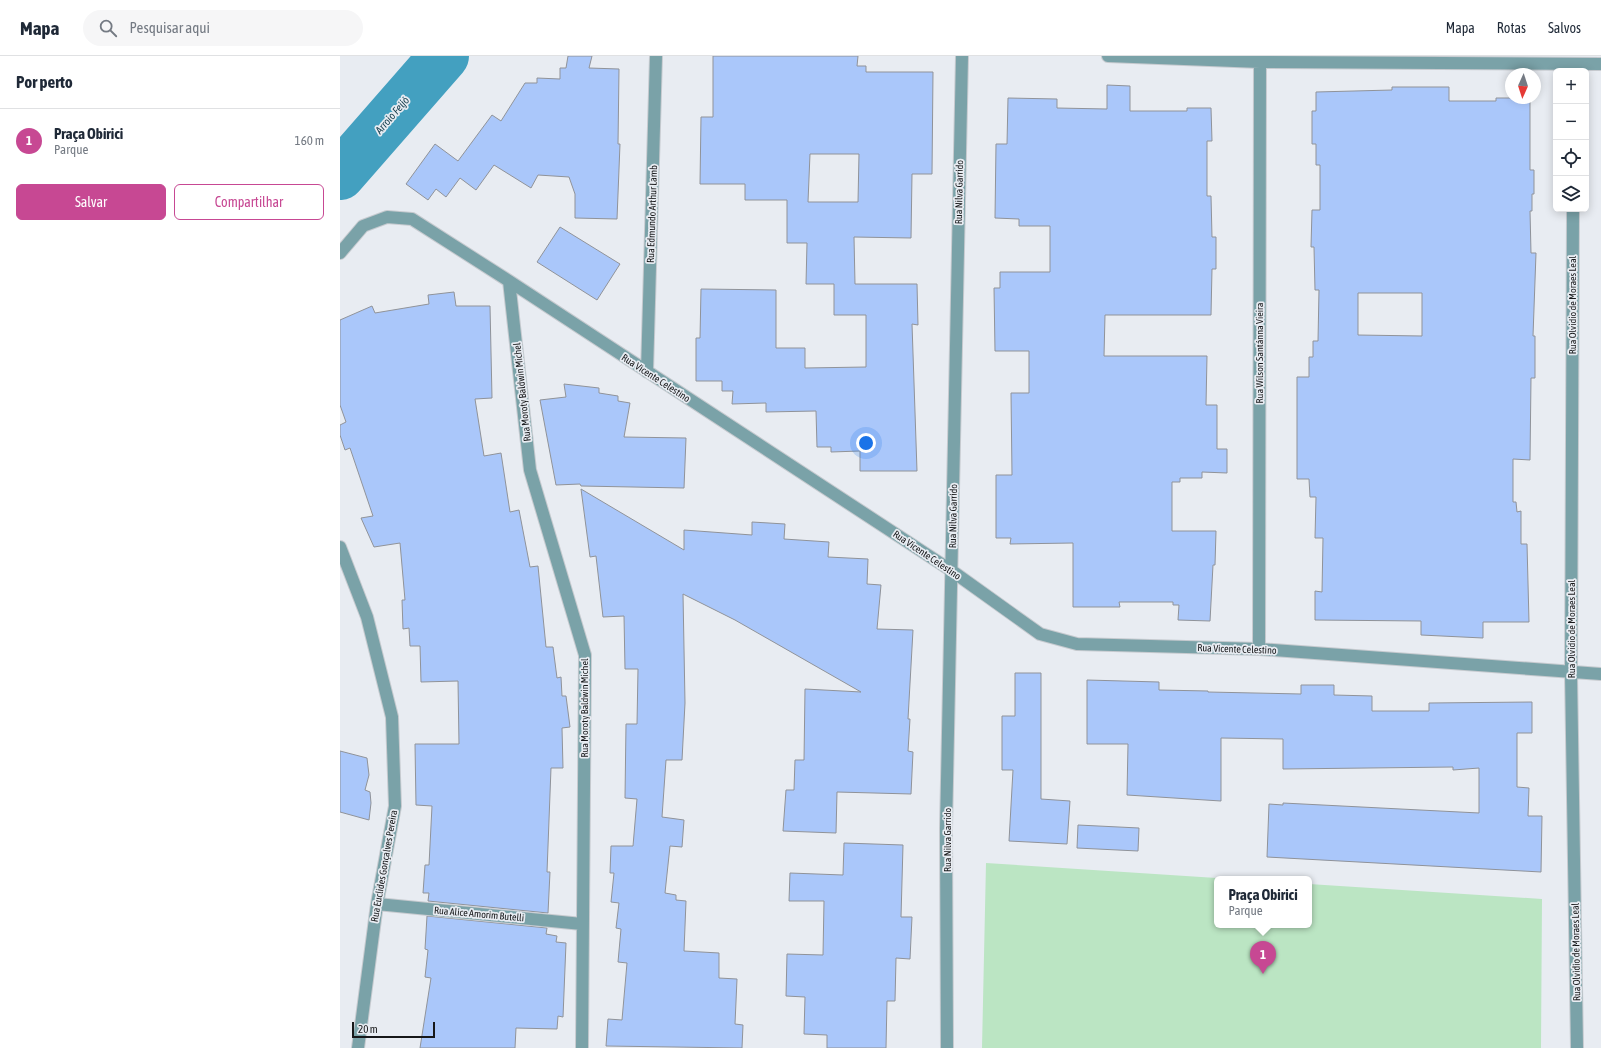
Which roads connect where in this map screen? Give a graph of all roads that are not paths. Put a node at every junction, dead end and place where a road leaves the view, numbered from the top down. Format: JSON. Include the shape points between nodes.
{"nodes":[{"id":1,"x":656,"y":56,"type":"edge"},
{"id":2,"x":962,"y":56,"type":"edge"},
{"id":3,"x":1108,"y":56,"type":"edge"},
{"id":4,"x":1260,"y":59,"type":"edge"},
{"id":5,"x":1573,"y":64,"type":"edge"},
{"id":6,"x":1601,"y":64,"type":"edge"},
{"id":7,"x":1573,"y":212,"type":"edge"},
{"id":8,"x":340,"y":253,"type":"edge"},
{"id":9,"x":509,"y":281,"type":"junction"},
{"id":10,"x":647,"y":372,"type":"junction"},
{"id":11,"x":340,"y":547,"type":"edge"},
{"id":12,"x":952,"y":570,"type":"junction"},
{"id":13,"x":1259,"y":649,"type":"junction"},
{"id":14,"x":1571,"y":673,"type":"junction"},
{"id":15,"x":1601,"y":674,"type":"edge"},
{"id":16,"x":377,"y":904,"type":"junction"},
{"id":17,"x":582,"y":924,"type":"junction"},
{"id":18,"x":358,"y":1048,"type":"edge"},
{"id":19,"x":582,"y":1048,"type":"edge"},
{"id":20,"x":947,"y":1048,"type":"edge"},
{"id":21,"x":1577,"y":1048,"type":"edge"}],
"edges":[{"from":1,"to":10,"type":"street","name":"Rua Edmundo Arthur Lamb"},
{"from":2,"to":12,"type":"street","name":"Rua Nilva Garrido"},
{"from":3,"to":4,"type":"street"},
{"from":4,"to":5,"type":"street"},
{"from":4,"to":13,"type":"street","name":"Rua Wilson Santánna Vieira"},
{"from":5,"to":6,"type":"street"},
{"from":7,"to":14,"type":"street","name":"Rua Olvidio de Moraes Leal"},
{"from":8,"to":9,"type":"street","name":"Rua Vicente Celestino","via":[[363,226],[388,217],[412,219]]},
{"from":9,"to":10,"type":"street","name":"Rua Vicente Celestino"},
{"from":9,"to":17,"type":"street","name":"Rua Moroty Baldwin Michel","via":[[530,470],[585,655]]},
{"from":10,"to":12,"type":"street","name":"Rua Vicente Celestino"},
{"from":11,"to":16,"type":"street","name":"Rua Euclides Gonçalves Pereira","via":[[367,617],[392,716],[395,806]]},
{"from":12,"to":13,"type":"street","name":"Rua Vicente Celestino","via":[[1040,634],[1059,640],[1077,644]]},
{"from":12,"to":20,"type":"street","name":"Rua Nilva Garrido","via":[[946,829]]},
{"from":13,"to":14,"type":"street","name":"Rua Vicente Celestino"},
{"from":14,"to":15,"type":"street","name":"Rua Vicente Celestino"},
{"from":14,"to":21,"type":"street","name":"Rua Olvidio de Moraes Leal"},
{"from":16,"to":17,"type":"street","name":"Rua Alice Amorim Butelli"},
{"from":16,"to":18,"type":"street","name":"Rua Euclides Gonçalves Pereira"},
{"from":17,"to":19,"type":"street","name":"Rua Moroty Baldwin Michel"}]}
